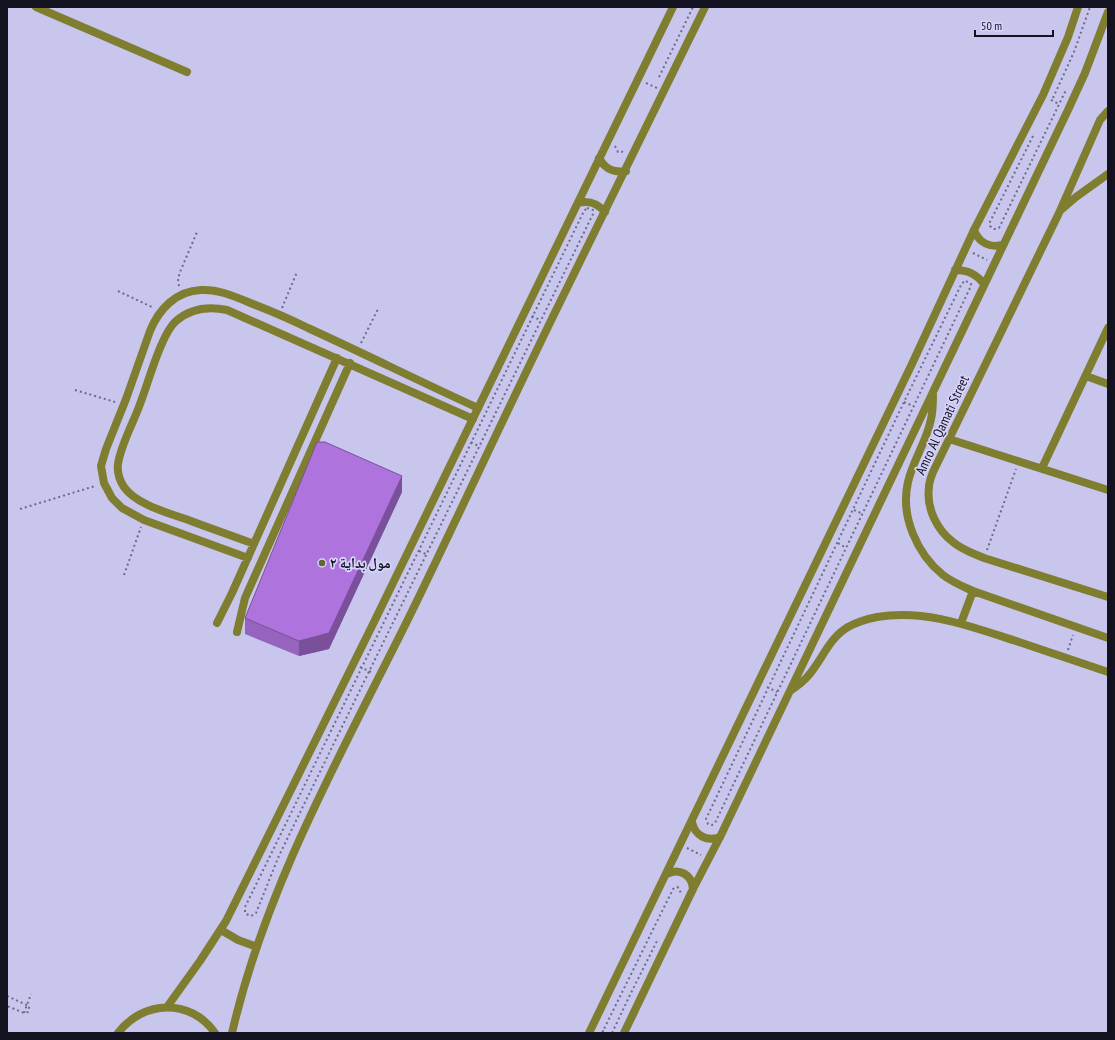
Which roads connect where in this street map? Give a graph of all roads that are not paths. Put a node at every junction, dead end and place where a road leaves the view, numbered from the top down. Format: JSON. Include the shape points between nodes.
{"nodes":[{"id":1,"x":36,"y":7,"type":"edge"},
{"id":2,"x":673,"y":7,"type":"edge"},
{"id":3,"x":704,"y":7,"type":"edge"},
{"id":4,"x":1078,"y":7,"type":"edge"},
{"id":5,"x":1108,"y":12,"type":"edge"},
{"id":6,"x":187,"y":72,"type":"dead end"},
{"id":7,"x":1108,"y":111,"type":"edge"},
{"id":8,"x":599,"y":158,"type":"junction"},
{"id":9,"x":626,"y":171,"type":"junction"},
{"id":10,"x":1108,"y":174,"type":"edge"},
{"id":11,"x":578,"y":202,"type":"junction"},
{"id":12,"x":605,"y":212,"type":"junction"},
{"id":13,"x":1059,"y":213,"type":"junction"},
{"id":14,"x":974,"y":230,"type":"junction"},
{"id":15,"x":1003,"y":244,"type":"junction"},
{"id":16,"x":955,"y":270,"type":"junction"},
{"id":17,"x":984,"y":284,"type":"junction"},
{"id":18,"x":1108,"y":328,"type":"edge"},
{"id":19,"x":337,"y":358,"type":"junction"},
{"id":20,"x":350,"y":363,"type":"junction"},
{"id":21,"x":1086,"y":376,"type":"junction"},
{"id":22,"x":423,"y":382,"type":"junction"},
{"id":23,"x":1108,"y":384,"type":"edge"},
{"id":24,"x":933,"y":392,"type":"junction"},
{"id":25,"x":418,"y":394,"type":"junction"},
{"id":26,"x":125,"y":402,"type":"junction"},
{"id":27,"x":140,"y":404,"type":"junction"},
{"id":28,"x":478,"y":408,"type":"junction"},
{"id":29,"x":472,"y":419,"type":"junction"},
{"id":30,"x":949,"y":439,"type":"junction"},
{"id":31,"x":1042,"y":468,"type":"junction"},
{"id":32,"x":1108,"y":490,"type":"edge"},
{"id":33,"x":254,"y":544,"type":"junction"},
{"id":34,"x":248,"y":558,"type":"junction"},
{"id":35,"x":238,"y":581,"type":"junction"},
{"id":36,"x":250,"y":586,"type":"junction"},
{"id":37,"x":973,"y":591,"type":"junction"},
{"id":38,"x":1108,"y":597,"type":"edge"},
{"id":39,"x":218,"y":623,"type":"dead end"},
{"id":40,"x":961,"y":623,"type":"junction"},
{"id":41,"x":237,"y":632,"type":"dead end"},
{"id":42,"x":1108,"y":638,"type":"edge"},
{"id":43,"x":1108,"y":672,"type":"edge"},
{"id":44,"x":788,"y":695,"type":"junction"},
{"id":45,"x":692,"y":822,"type":"junction"},
{"id":46,"x":720,"y":837,"type":"junction"},
{"id":47,"x":667,"y":874,"type":"junction"},
{"id":48,"x":693,"y":889,"type":"junction"},
{"id":49,"x":220,"y":930,"type":"junction"},
{"id":50,"x":257,"y":947,"type":"junction"},
{"id":51,"x":166,"y":1007,"type":"junction"},
{"id":52,"x":118,"y":1033,"type":"edge"},
{"id":53,"x":215,"y":1033,"type":"edge"},
{"id":54,"x":232,"y":1033,"type":"edge"},
{"id":55,"x":589,"y":1033,"type":"edge"},
{"id":56,"x":624,"y":1033,"type":"edge"}],
"edges":[{"from":1,"to":6,"type":"street"},
{"from":2,"to":8,"type":"street"},
{"from":3,"to":9,"type":"street"},
{"from":4,"to":14,"type":"street","via":[[1043,95]]},
{"from":5,"to":15,"type":"street","via":[[1085,73]]},
{"from":7,"to":13,"type":"street","name":"Amro Al Qamati Street","via":[[1100,120]]},
{"from":8,"to":9,"type":"street","via":[[610,170]]},
{"from":8,"to":11,"type":"street"},
{"from":9,"to":12,"type":"street"},
{"from":10,"to":13,"type":"street","name":"Amro Al Qamati Street"},
{"from":11,"to":12,"type":"street","via":[[596,203]]},
{"from":11,"to":28,"type":"street","via":[[529,314]]},
{"from":12,"to":50,"type":"street","via":[[314,810]]},
{"from":13,"to":30,"type":"street","name":"Amro Al Qamati Street"},
{"from":14,"to":15,"type":"street","via":[[979,240],[988,245]]},
{"from":14,"to":16,"type":"street"},
{"from":15,"to":17,"type":"street"},
{"from":16,"to":17,"type":"street","via":[[972,273]]},
{"from":16,"to":45,"type":"street"},
{"from":17,"to":24,"type":"street"},
{"from":18,"to":21,"type":"street"},
{"from":19,"to":20,"type":"street"},
{"from":19,"to":27,"type":"street","via":[[227,310],[215,308],[191,311],[175,322],[164,338]]},
{"from":19,"to":33,"type":"street"},
{"from":20,"to":25,"type":"street"},
{"from":20,"to":36,"type":"street"},
{"from":21,"to":23,"type":"street"},
{"from":21,"to":31,"type":"street"},
{"from":22,"to":25,"type":"street"},
{"from":22,"to":26,"type":"street","via":[[279,314],[216,290],[200,290],[175,298],[160,311],[150,331]]},
{"from":22,"to":28,"type":"street"},
{"from":24,"to":37,"type":"street","via":[[932,418],[908,482],[906,494],[910,525],[915,539],[932,565],[944,576]]},
{"from":24,"to":44,"type":"street"},
{"from":25,"to":29,"type":"street"},
{"from":26,"to":27,"type":"street"},
{"from":26,"to":34,"type":"street","via":[[100,466],[104,483],[112,498],[122,508],[144,520]]},
{"from":27,"to":33,"type":"street","via":[[118,466],[120,479],[125,488],[132,496],[151,506]]},
{"from":28,"to":29,"type":"street"},
{"from":29,"to":49,"type":"street","via":[[357,666]]},
{"from":30,"to":31,"type":"street"},
{"from":30,"to":38,"type":"street","name":"Amro Al Qamati Street","via":[[933,472],[929,503],[942,532],[953,543],[984,558]]},
{"from":31,"to":32,"type":"street"},
{"from":33,"to":34,"type":"street"},
{"from":34,"to":35,"type":"street"},
{"from":35,"to":36,"type":"street"},
{"from":35,"to":39,"type":"street"},
{"from":36,"to":41,"type":"street"},
{"from":37,"to":40,"type":"street"},
{"from":37,"to":42,"type":"street"},
{"from":40,"to":43,"type":"street"},
{"from":40,"to":44,"type":"street","via":[[908,615],[882,617],[857,623],[834,639],[809,675]]},
{"from":44,"to":46,"type":"street"},
{"from":45,"to":46,"type":"street","via":[[694,830],[700,836],[708,839]]},
{"from":45,"to":47,"type":"street"},
{"from":46,"to":48,"type":"street"},
{"from":47,"to":48,"type":"street","via":[[683,872],[692,881]]},
{"from":47,"to":55,"type":"street"},
{"from":48,"to":56,"type":"street"},
{"from":49,"to":50,"type":"street"},
{"from":49,"to":51,"type":"street","via":[[190,977]]},
{"from":50,"to":54,"type":"street"},
{"from":51,"to":52,"type":"street","via":[[138,1014]]},
{"from":51,"to":53,"type":"street","via":[[185,1010],[201,1018]]}]}
